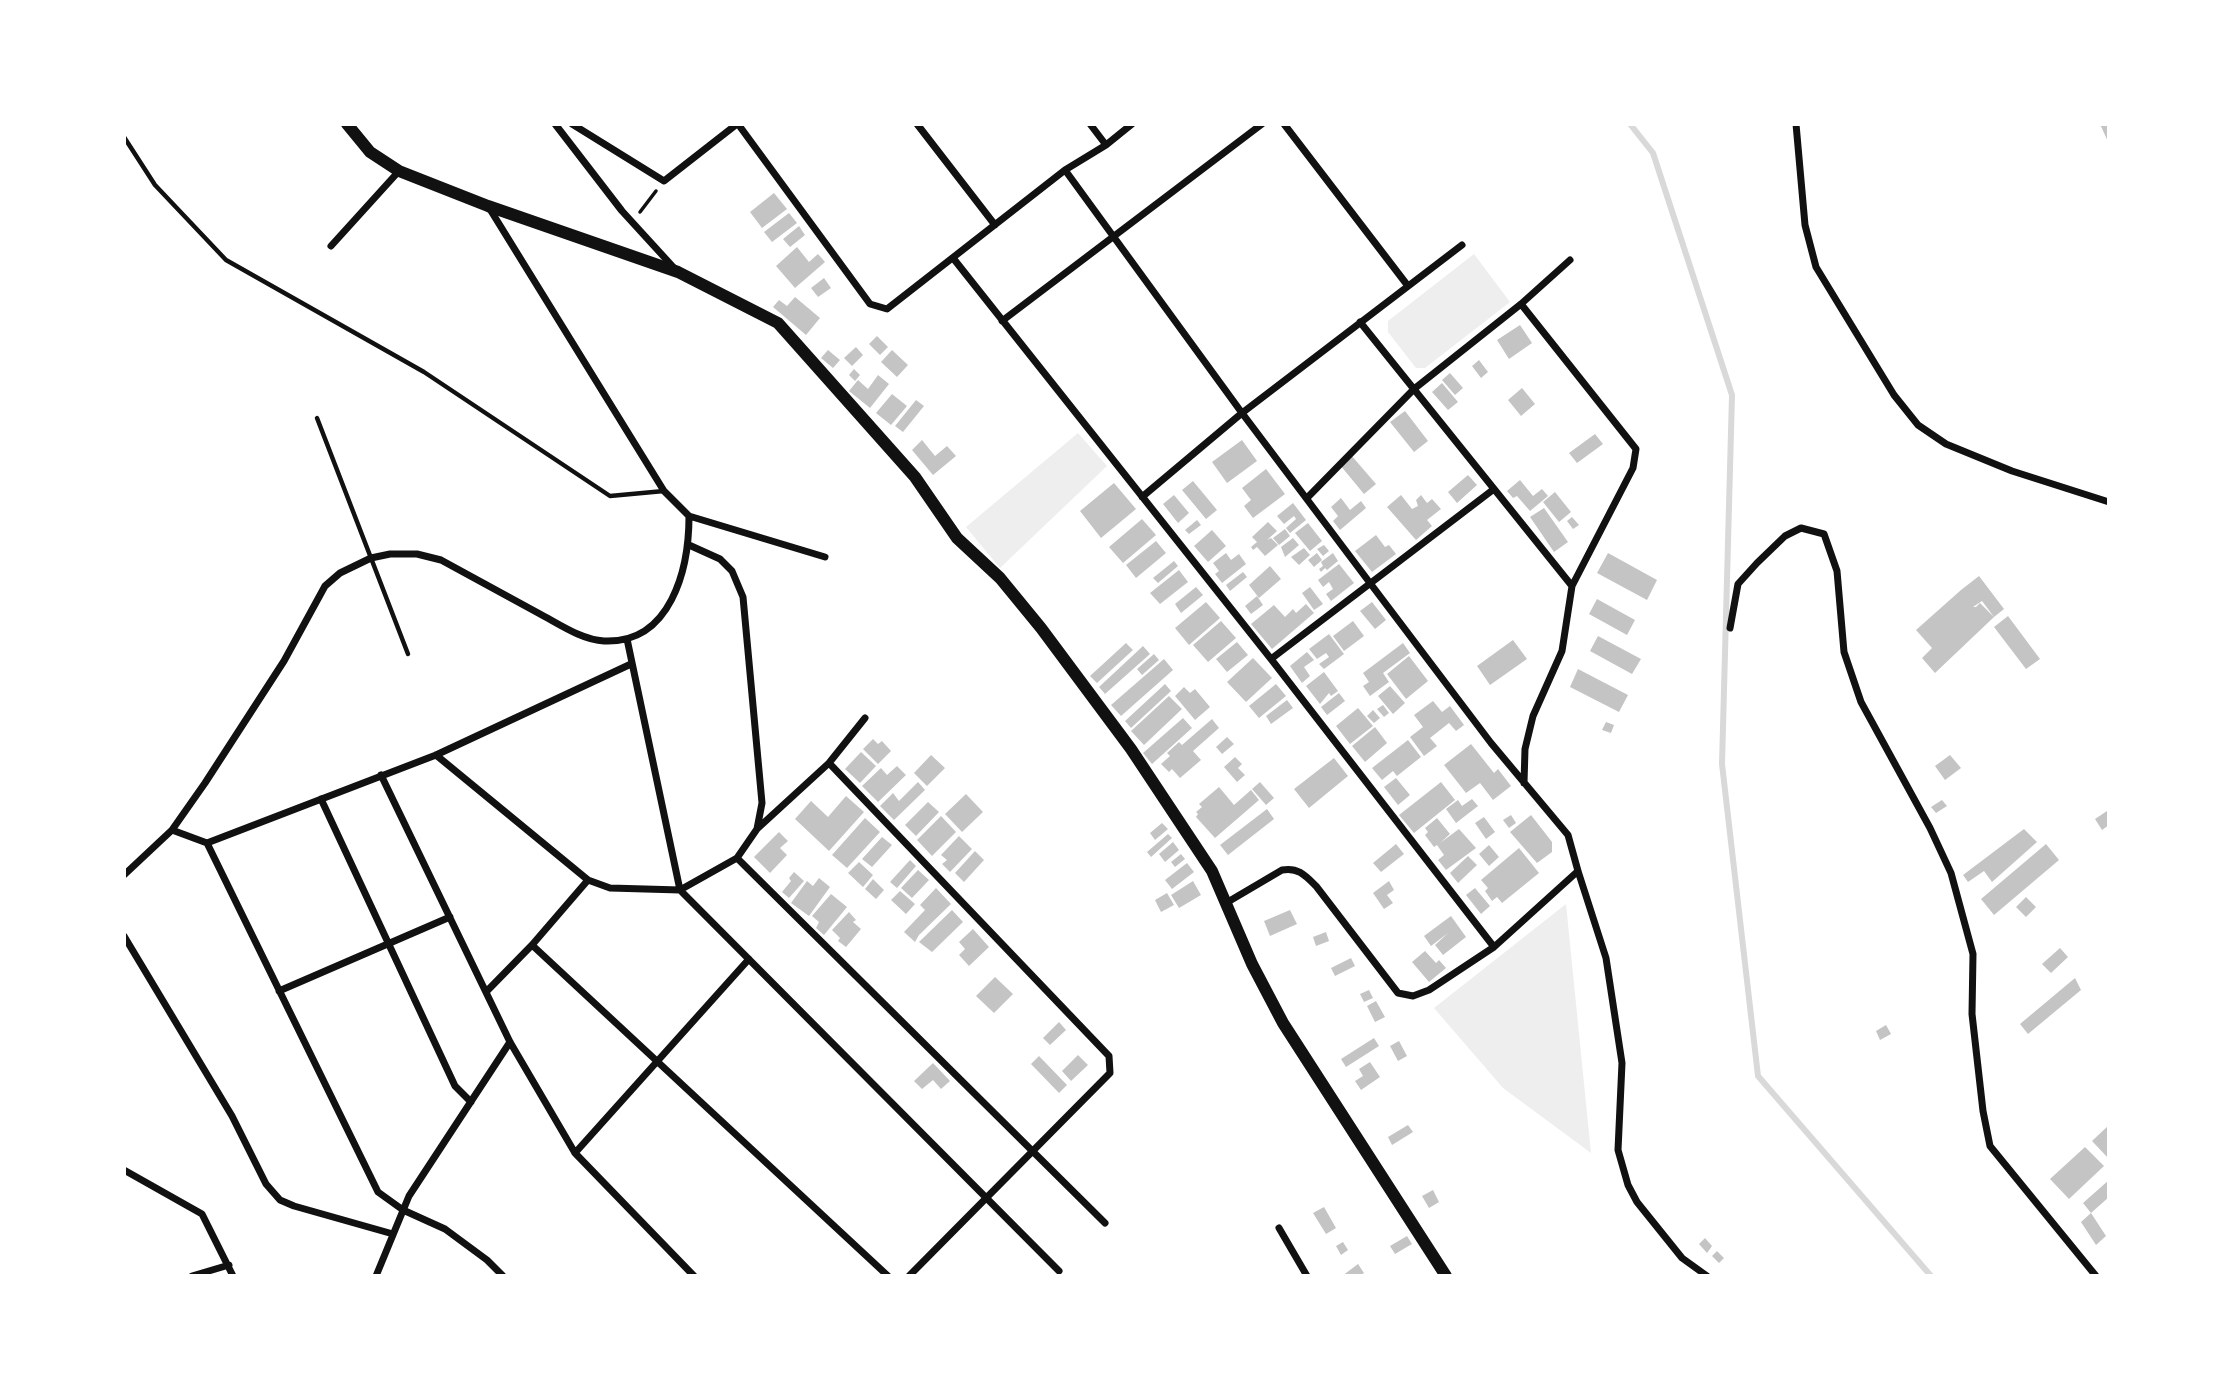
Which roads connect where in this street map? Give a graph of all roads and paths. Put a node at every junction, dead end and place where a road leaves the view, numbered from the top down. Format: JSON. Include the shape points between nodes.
{"nodes":[{"id":1,"x":347,"y":124,"type":"edge"},
{"id":2,"x":555,"y":124,"type":"edge"},
{"id":3,"x":572,"y":124,"type":"edge"},
{"id":4,"x":737,"y":124,"type":"edge"},
{"id":5,"x":917,"y":124,"type":"edge"},
{"id":6,"x":1090,"y":124,"type":"edge"},
{"id":7,"x":1132,"y":124,"type":"edge"},
{"id":8,"x":1262,"y":124,"type":"edge"},
{"id":9,"x":1284,"y":124,"type":"edge"},
{"id":10,"x":1796,"y":124,"type":"edge"},
{"id":11,"x":124,"y":137,"type":"edge"},
{"id":12,"x":1106,"y":145,"type":"junction"},
{"id":13,"x":1065,"y":170,"type":"junction"},
{"id":14,"x":399,"y":171,"type":"junction"},
{"id":15,"x":664,"y":181,"type":"junction"},
{"id":16,"x":488,"y":206,"type":"junction"},
{"id":17,"x":632,"y":222,"type":"junction"},
{"id":18,"x":995,"y":225,"type":"junction"},
{"id":19,"x":1113,"y":236,"type":"junction"},
{"id":20,"x":1462,"y":245,"type":"dead end"},
{"id":21,"x":331,"y":246,"type":"dead end"},
{"id":22,"x":953,"y":258,"type":"junction"},
{"id":23,"x":1570,"y":260,"type":"dead end"},
{"id":24,"x":678,"y":272,"type":"junction"},
{"id":25,"x":1408,"y":286,"type":"junction"},
{"id":26,"x":1521,"y":304,"type":"junction"},
{"id":27,"x":1002,"y":321,"type":"junction"},
{"id":28,"x":1360,"y":323,"type":"junction"},
{"id":29,"x":1414,"y":389,"type":"junction"},
{"id":30,"x":1242,"y":413,"type":"junction"},
{"id":31,"x":317,"y":418,"type":"dead end"},
{"id":32,"x":1494,"y":489,"type":"junction"},
{"id":33,"x":664,"y":491,"type":"junction"},
{"id":34,"x":1142,"y":497,"type":"junction"},
{"id":35,"x":1307,"y":498,"type":"junction"},
{"id":36,"x":2109,"y":502,"type":"edge"},
{"id":37,"x":689,"y":516,"type":"junction"},
{"id":38,"x":689,"y":545,"type":"junction"},
{"id":39,"x":825,"y":556,"type":"dead end"},
{"id":40,"x":371,"y":558,"type":"junction"},
{"id":41,"x":1370,"y":583,"type":"junction"},
{"id":42,"x":1572,"y":586,"type":"junction"},
{"id":43,"x":1730,"y":628,"type":"dead end"},
{"id":44,"x":627,"y":639,"type":"junction"},
{"id":45,"x":408,"y":654,"type":"dead end"},
{"id":46,"x":1271,"y":659,"type":"junction"},
{"id":47,"x":631,"y":664,"type":"junction"},
{"id":48,"x":865,"y":718,"type":"dead end"},
{"id":49,"x":436,"y":755,"type":"junction"},
{"id":50,"x":829,"y":763,"type":"junction"},
{"id":51,"x":382,"y":775,"type":"junction"},
{"id":52,"x":1524,"y":783,"type":"junction"},
{"id":53,"x":321,"y":799,"type":"junction"},
{"id":54,"x":172,"y":830,"type":"junction"},
{"id":55,"x":757,"y":830,"type":"junction"},
{"id":56,"x":207,"y":843,"type":"junction"},
{"id":57,"x":737,"y":858,"type":"junction"},
{"id":58,"x":1577,"y":871,"type":"junction"},
{"id":59,"x":124,"y":875,"type":"edge"},
{"id":60,"x":588,"y":880,"type":"junction"},
{"id":61,"x":680,"y":890,"type":"junction"},
{"id":62,"x":1226,"y":903,"type":"junction"},
{"id":63,"x":450,"y":917,"type":"junction"},
{"id":64,"x":124,"y":936,"type":"edge"},
{"id":65,"x":388,"y":943,"type":"junction"},
{"id":66,"x":531,"y":945,"type":"junction"},
{"id":67,"x":1494,"y":947,"type":"junction"},
{"id":68,"x":749,"y":959,"type":"junction"},
{"id":69,"x":279,"y":991,"type":"junction"},
{"id":70,"x":486,"y":992,"type":"junction"},
{"id":71,"x":510,"y":1042,"type":"junction"},
{"id":72,"x":657,"y":1062,"type":"junction"},
{"id":73,"x":471,"y":1102,"type":"junction"},
{"id":74,"x":1032,"y":1151,"type":"junction"},
{"id":75,"x":575,"y":1153,"type":"junction"},
{"id":76,"x":124,"y":1170,"type":"edge"},
{"id":77,"x":985,"y":1197,"type":"junction"},
{"id":78,"x":403,"y":1210,"type":"junction"},
{"id":79,"x":1105,"y":1223,"type":"dead end"},
{"id":80,"x":1279,"y":1228,"type":"dead end"},
{"id":81,"x":393,"y":1234,"type":"junction"},
{"id":82,"x":229,"y":1265,"type":"junction"},
{"id":83,"x":1059,"y":1271,"type":"dead end"},
{"id":84,"x":192,"y":1276,"type":"edge"},
{"id":85,"x":233,"y":1276,"type":"edge"},
{"id":86,"x":376,"y":1276,"type":"edge"},
{"id":87,"x":503,"y":1276,"type":"edge"},
{"id":88,"x":694,"y":1276,"type":"edge"},
{"id":89,"x":888,"y":1276,"type":"edge"},
{"id":90,"x":909,"y":1276,"type":"edge"},
{"id":91,"x":1307,"y":1276,"type":"edge"},
{"id":92,"x":1446,"y":1276,"type":"edge"},
{"id":93,"x":1707,"y":1276,"type":"edge"},
{"id":94,"x":2096,"y":1276,"type":"edge"}],
"edges":[{"from":1,"to":14,"type":"street","via":[[370,152]]},
{"from":2,"to":17,"type":"street"},
{"from":3,"to":15,"type":"street"},
{"from":4,"to":15,"type":"street"},
{"from":4,"to":22,"type":"street","via":[[870,304],[887,309]]},
{"from":5,"to":18,"type":"street"},
{"from":6,"to":12,"type":"street"},
{"from":7,"to":12,"type":"street"},
{"from":8,"to":19,"type":"street"},
{"from":9,"to":25,"type":"street"},
{"from":10,"to":36,"type":"street","via":[[1805,225],[1816,267],[1894,395],[1918,425],[1947,444],[2001,467]]},
{"from":11,"to":33,"type":"lane","via":[[155,185],[226,260],[424,372],[610,496]]},
{"from":12,"to":13,"type":"street"},
{"from":13,"to":18,"type":"street"},
{"from":13,"to":19,"type":"street"},
{"from":14,"to":16,"type":"street"},
{"from":14,"to":21,"type":"street"},
{"from":15,"to":17,"type":"path"},
{"from":16,"to":24,"type":"street"},
{"from":16,"to":33,"type":"street"},
{"from":17,"to":24,"type":"street"},
{"from":18,"to":22,"type":"street"},
{"from":19,"to":27,"type":"street"},
{"from":19,"to":30,"type":"street"},
{"from":20,"to":25,"type":"street"},
{"from":22,"to":27,"type":"street"},
{"from":23,"to":26,"type":"street"},
{"from":24,"to":62,"type":"street","via":[[778,323],[915,477],[957,538],[1000,578],[1130,748],[1212,871]]},
{"from":25,"to":28,"type":"street"},
{"from":26,"to":29,"type":"street"},
{"from":26,"to":42,"type":"street","via":[[1636,449],[1633,468]]},
{"from":27,"to":34,"type":"street"},
{"from":28,"to":29,"type":"street"},
{"from":28,"to":30,"type":"street"},
{"from":29,"to":32,"type":"street"},
{"from":29,"to":35,"type":"street"},
{"from":30,"to":34,"type":"street"},
{"from":30,"to":35,"type":"street"},
{"from":31,"to":40,"type":"lane"},
{"from":32,"to":41,"type":"street"},
{"from":32,"to":42,"type":"street"},
{"from":33,"to":37,"type":"street"},
{"from":34,"to":46,"type":"street"},
{"from":35,"to":41,"type":"street"},
{"from":37,"to":38,"type":"street"},
{"from":37,"to":39,"type":"street"},
{"from":38,"to":44,"type":"street","via":[[674,597],[664,614],[647,630]]},
{"from":38,"to":55,"type":"street","via":[[720,559],[732,571],[743,597],[762,803]]},
{"from":40,"to":44,"type":"street","via":[[417,554],[441,560],[575,632],[602,642]]},
{"from":40,"to":45,"type":"lane"},
{"from":40,"to":54,"type":"street","via":[[325,586],[284,661]]},
{"from":41,"to":46,"type":"street"},
{"from":41,"to":52,"type":"street"},
{"from":42,"to":52,"type":"street","via":[[1562,651],[1533,716],[1525,749]]},
{"from":43,"to":94,"type":"street","via":[[1738,584],[1756,563],[1785,536],[1801,528],[1824,534],[1837,571],[1844,652],[1861,702],[1951,873],[1973,954],[1972,1014],[1990,1146]]},
{"from":44,"to":47,"type":"street"},
{"from":46,"to":67,"type":"street"},
{"from":47,"to":49,"type":"street"},
{"from":47,"to":61,"type":"street"},
{"from":48,"to":50,"type":"street"},
{"from":49,"to":51,"type":"street"},
{"from":49,"to":60,"type":"street"},
{"from":50,"to":55,"type":"street"},
{"from":50,"to":74,"type":"street","via":[[1108,1056],[1110,1073]]},
{"from":51,"to":53,"type":"street"},
{"from":51,"to":63,"type":"street"},
{"from":52,"to":58,"type":"street","via":[[1568,835]]},
{"from":53,"to":56,"type":"street"},
{"from":53,"to":65,"type":"street"},
{"from":54,"to":56,"type":"street"},
{"from":54,"to":59,"type":"street"},
{"from":55,"to":57,"type":"street"},
{"from":56,"to":69,"type":"street"},
{"from":57,"to":61,"type":"street"},
{"from":57,"to":74,"type":"street"},
{"from":58,"to":67,"type":"street"},
{"from":58,"to":93,"type":"street","via":[[1606,958],[1622,1063],[1618,1150],[1628,1185],[1682,1258]]},
{"from":60,"to":61,"type":"street","via":[[610,888]]},
{"from":60,"to":66,"type":"street"},
{"from":61,"to":68,"type":"street"},
{"from":62,"to":67,"type":"street","via":[[1282,870],[1302,872],[1398,993],[1413,996]]},
{"from":62,"to":92,"type":"street","via":[[1283,1023]]},
{"from":63,"to":65,"type":"street"},
{"from":63,"to":70,"type":"street"},
{"from":64,"to":81,"type":"street","via":[[232,1116],[266,1184],[280,1200]]},
{"from":65,"to":69,"type":"street"},
{"from":65,"to":73,"type":"street","via":[[455,1086]]},
{"from":66,"to":70,"type":"street"},
{"from":66,"to":72,"type":"street"},
{"from":68,"to":72,"type":"street"},
{"from":68,"to":77,"type":"street"},
{"from":69,"to":78,"type":"street","via":[[378,1192]]},
{"from":70,"to":71,"type":"street"},
{"from":71,"to":73,"type":"street"},
{"from":71,"to":75,"type":"street"},
{"from":72,"to":75,"type":"street"},
{"from":72,"to":89,"type":"street"},
{"from":73,"to":78,"type":"street"},
{"from":74,"to":77,"type":"street"},
{"from":74,"to":79,"type":"street"},
{"from":75,"to":88,"type":"street"},
{"from":76,"to":82,"type":"street","via":[[202,1214]]},
{"from":77,"to":83,"type":"street"},
{"from":77,"to":90,"type":"street"},
{"from":78,"to":81,"type":"street"},
{"from":78,"to":87,"type":"street","via":[[445,1229]]},
{"from":80,"to":91,"type":"street"},
{"from":81,"to":86,"type":"street"},
{"from":82,"to":84,"type":"street"},
{"from":82,"to":85,"type":"street"}]}
